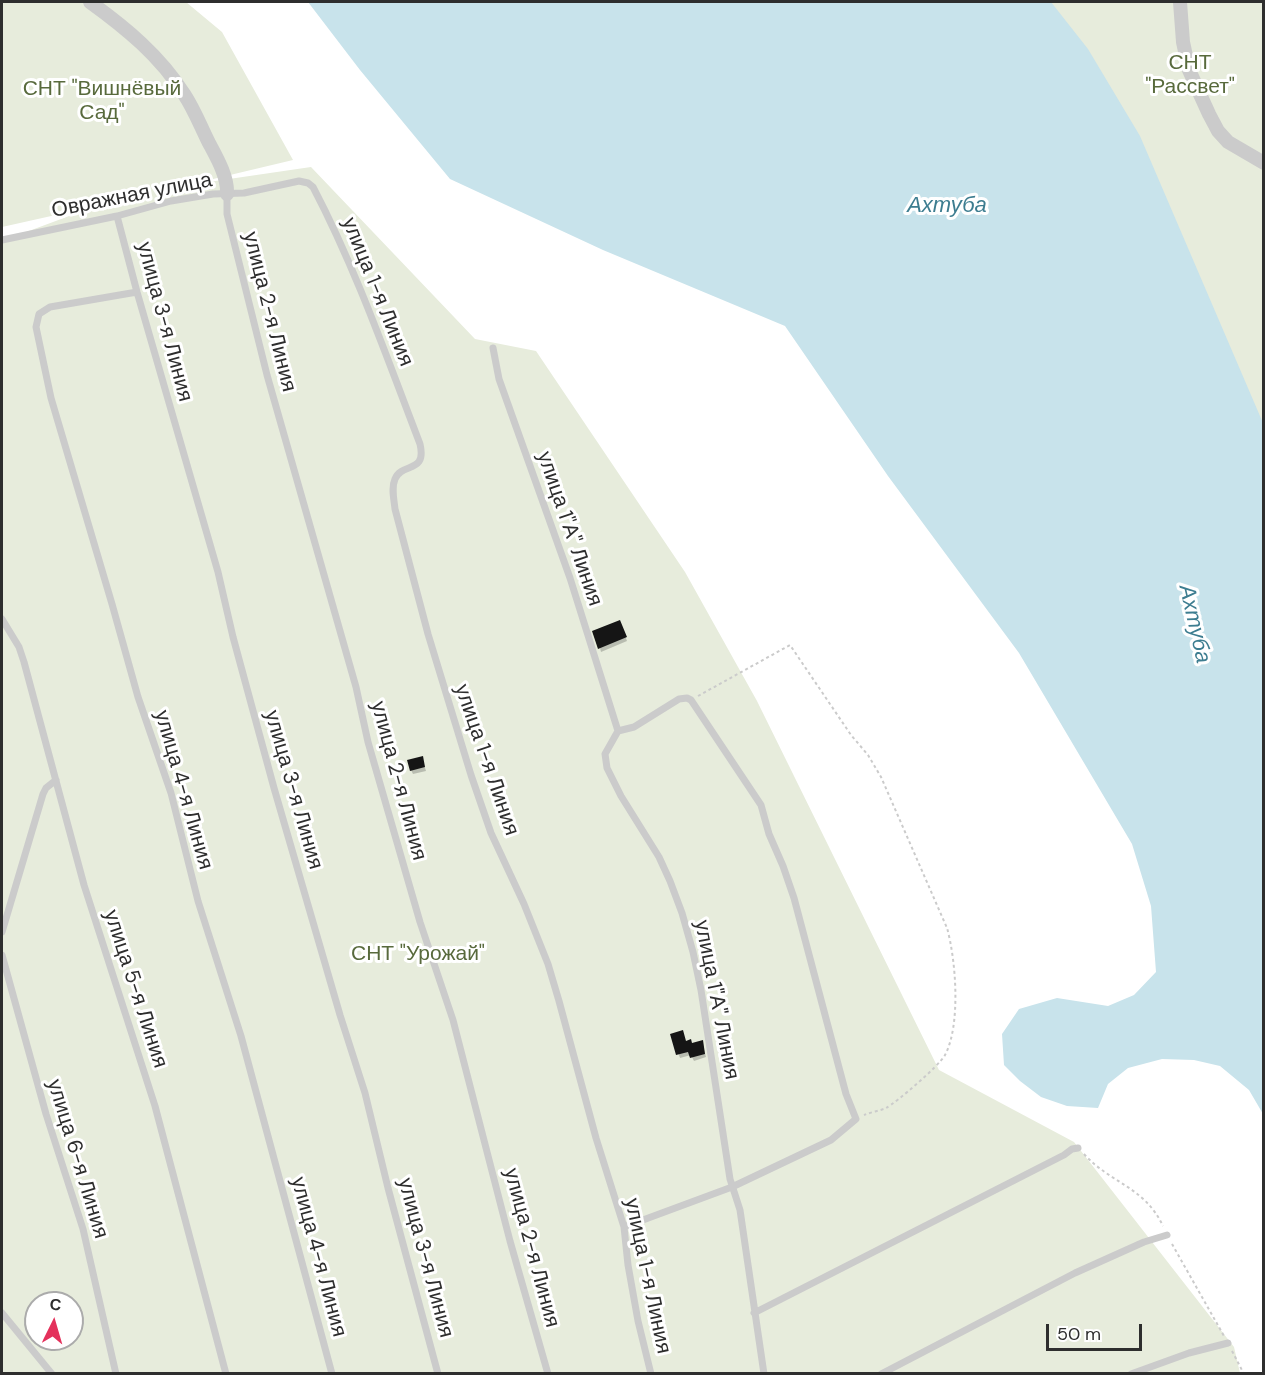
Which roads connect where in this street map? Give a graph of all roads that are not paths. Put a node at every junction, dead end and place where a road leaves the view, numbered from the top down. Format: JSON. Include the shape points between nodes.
{"nodes":[{"id":1,"x":90,"y":2,"type":"edge"},
{"id":2,"x":1180,"y":2,"type":"edge"},
{"id":3,"x":1263,"y":163,"type":"edge"},
{"id":4,"x":304,"y":181,"type":"joint"},
{"id":5,"x":227,"y":194,"type":"junction"},
{"id":6,"x":117,"y":216,"type":"junction"},
{"id":7,"x":2,"y":240,"type":"edge"},
{"id":8,"x":137,"y":292,"type":"junction"},
{"id":9,"x":493,"y":348,"type":"dead end"},
{"id":10,"x":2,"y":619,"type":"edge"},
{"id":11,"x":618,"y":731,"type":"junction"},
{"id":12,"x":56,"y":780,"type":"junction"},
{"id":13,"x":2,"y":932,"type":"edge"},
{"id":14,"x":2,"y":955,"type":"edge"},
{"id":15,"x":1078,"y":1148,"type":"road end"},
{"id":16,"x":732,"y":1187,"type":"junction"},
{"id":17,"x":624,"y":1227,"type":"junction"},
{"id":18,"x":1167,"y":1234,"type":"road end"},
{"id":19,"x":2,"y":1313,"type":"edge"},
{"id":20,"x":754,"y":1313,"type":"junction"},
{"id":21,"x":1228,"y":1343,"type":"road end"},
{"id":22,"x":52,"y":1374,"type":"edge"},
{"id":23,"x":116,"y":1374,"type":"edge"},
{"id":24,"x":226,"y":1374,"type":"edge"},
{"id":25,"x":332,"y":1374,"type":"edge"},
{"id":26,"x":438,"y":1374,"type":"edge"},
{"id":27,"x":548,"y":1374,"type":"edge"},
{"id":28,"x":651,"y":1374,"type":"edge"},
{"id":29,"x":764,"y":1374,"type":"edge"},
{"id":30,"x":882,"y":1374,"type":"edge"},
{"id":31,"x":1131,"y":1374,"type":"edge"}],
"edges":[{"from":1,"to":5,"type":"street","via":[[143,43],[173,78],[212,148],[226,179]]},
{"from":2,"to":3,"type":"street","via":[[1189,70],[1209,114],[1228,142]]},
{"from":4,"to":5,"type":"lane","name":"Овражная улица"},
{"from":4,"to":17,"type":"lane","name":"улица 1-я Линия","via":[[312,187],[332,223],[420,444],[419,463],[398,474],[393,486],[404,543],[471,776],[491,833],[548,964]]},
{"from":5,"to":6,"type":"lane","name":"Овражная улица","via":[[171,201]]},
{"from":5,"to":27,"type":"lane","name":"улица 2-я Линия","via":[[227,213],[267,375],[416,911],[453,1020]]},
{"from":6,"to":7,"type":"lane","name":"Овражная улица"},
{"from":6,"to":8,"type":"lane","name":"улица 3-я Линия"},
{"from":8,"to":25,"type":"lane","name":"улица 4-я Линия","via":[[50,307],[39,314],[36,327],[51,398],[241,1036]]},
{"from":8,"to":26,"type":"lane","name":"улица 3-я Линия","via":[[218,572],[274,788],[366,1093]]},
{"from":9,"to":11,"type":"lane","name":"улица 1\"А\" Линия"},
{"from":10,"to":12,"type":"lane","name":"улица 5-я Линия","via":[[24,662]]},
{"from":11,"to":16,"type":"lane","name":"улица 1\"А\" Линия","via":[[607,750],[605,763],[659,857],[682,913],[701,990]]},
{"from":11,"to":16,"type":"lane","via":[[634,727],[679,699],[691,700],[761,805],[790,885],[856,1119],[831,1140]]},
{"from":12,"to":13,"type":"lane","via":[[43,794]]},
{"from":12,"to":24,"type":"lane","name":"улица 5-я Линия","via":[[84,885],[155,1106]]},
{"from":14,"to":23,"type":"lane","name":"улица 6-я Линия","via":[[82,1230]]},
{"from":15,"to":20,"type":"lane"},
{"from":16,"to":17,"type":"lane"},
{"from":16,"to":20,"type":"lane","name":"улица 1\"А\" Линия","via":[[740,1210]]},
{"from":17,"to":28,"type":"lane","name":"улица 1-я Линия","via":[[638,1321]]},
{"from":18,"to":30,"type":"lane","via":[[1074,1273]]},
{"from":19,"to":22,"type":"lane"},
{"from":20,"to":29,"type":"lane","name":"улица 1\"А\" Линия"},
{"from":21,"to":31,"type":"lane"}]}
